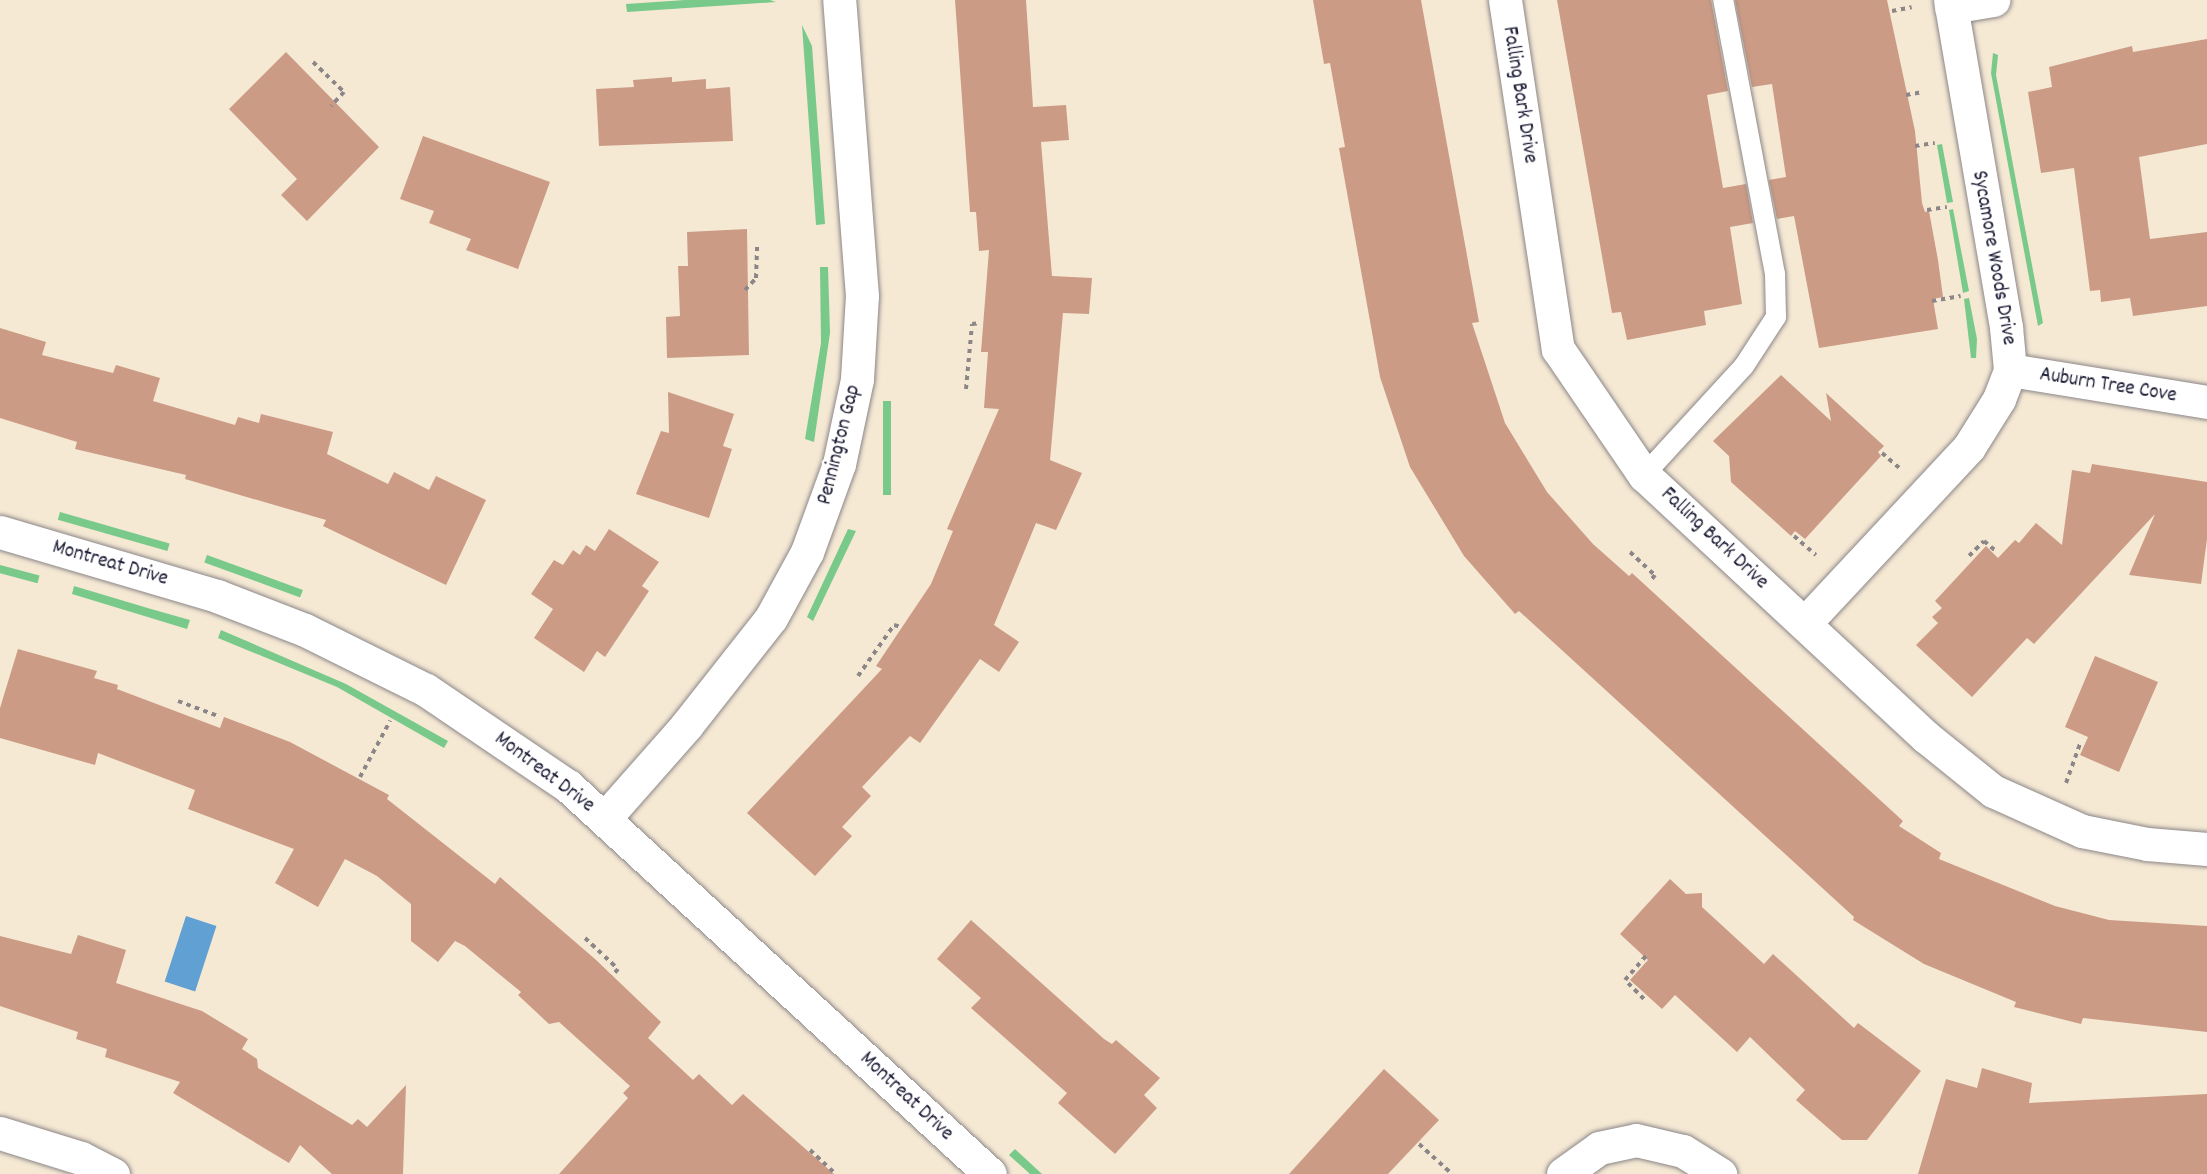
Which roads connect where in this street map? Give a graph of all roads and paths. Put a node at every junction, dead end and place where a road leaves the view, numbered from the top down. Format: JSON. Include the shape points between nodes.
{"nodes":[{"id":1,"x":839,"y":0,"type":"edge"},
{"id":2,"x":1505,"y":0,"type":"edge"},
{"id":3,"x":1723,"y":0,"type":"edge"},
{"id":4,"x":1993,"y":0,"type":"edge"},
{"id":5,"x":1951,"y":3,"type":"edge"},
{"id":6,"x":1918,"y":6,"type":"dead end"},
{"id":7,"x":1892,"y":11,"type":"dead end"},
{"id":8,"x":313,"y":62,"type":"dead end"},
{"id":9,"x":1923,"y":92,"type":"dead end"},
{"id":10,"x":1906,"y":95,"type":"dead end"},
{"id":11,"x":331,"y":106,"type":"dead end"},
{"id":12,"x":1942,"y":141,"type":"dead end"},
{"id":13,"x":1915,"y":146,"type":"dead end"},
{"id":14,"x":1954,"y":206,"type":"dead end"},
{"id":15,"x":1927,"y":210,"type":"dead end"},
{"id":16,"x":757,"y":247,"type":"dead end"},
{"id":17,"x":745,"y":290,"type":"dead end"},
{"id":18,"x":1970,"y":294,"type":"dead end"},
{"id":19,"x":1932,"y":301,"type":"dead end"},
{"id":20,"x":981,"y":323,"type":"dead end"},
{"id":21,"x":2010,"y":370,"type":"junction"},
{"id":22,"x":966,"y":389,"type":"dead end"},
{"id":23,"x":2207,"y":402,"type":"edge"},
{"id":24,"x":1882,"y":453,"type":"dead end"},
{"id":25,"x":1904,"y":473,"type":"dead end"},
{"id":26,"x":1644,"y":475,"type":"junction"},
{"id":27,"x":0,"y":532,"type":"edge"},
{"id":28,"x":1794,"y":536,"type":"dead end"},
{"id":29,"x":1630,"y":552,"type":"dead end"},
{"id":30,"x":1997,"y":552,"type":"dead end"},
{"id":31,"x":1970,"y":556,"type":"dead end"},
{"id":32,"x":1819,"y":558,"type":"dead end"},
{"id":33,"x":1651,"y":580,"type":"dead end"},
{"id":34,"x":1804,"y":623,"type":"junction"},
{"id":35,"x":901,"y":627,"type":"dead end"},
{"id":36,"x":858,"y":676,"type":"dead end"},
{"id":37,"x":178,"y":701,"type":"dead end"},
{"id":38,"x":218,"y":716,"type":"dead end"},
{"id":39,"x":390,"y":721,"type":"dead end"},
{"id":40,"x":2080,"y":744,"type":"dead end"},
{"id":41,"x":360,"y":777,"type":"dead end"},
{"id":42,"x":2063,"y":793,"type":"dead end"},
{"id":43,"x":605,"y":818,"type":"junction"},
{"id":44,"x":2207,"y":849,"type":"edge"},
{"id":45,"x":585,"y":938,"type":"dead end"},
{"id":46,"x":1647,"y":955,"type":"dead end"},
{"id":47,"x":612,"y":976,"type":"dead end"},
{"id":48,"x":1644,"y":999,"type":"dead end"},
{"id":49,"x":0,"y":1133,"type":"edge"},
{"id":50,"x":1419,"y":1144,"type":"dead end"},
{"id":51,"x":810,"y":1150,"type":"dead end"},
{"id":52,"x":113,"y":1174,"type":"edge"},
{"id":53,"x":836,"y":1174,"type":"edge"},
{"id":54,"x":990,"y":1174,"type":"edge"},
{"id":55,"x":1452,"y":1174,"type":"edge"},
{"id":56,"x":1563,"y":1174,"type":"edge"},
{"id":57,"x":1720,"y":1174,"type":"edge"}],
"edges":[{"from":1,"to":43,"type":"street","name":"Pennington Gap","via":[[862,296],[857,379],[839,464],[807,552],[771,618],[686,726]]},
{"from":2,"to":26,"type":"street","name":"Falling Bark Drive","via":[[1558,349]]},
{"from":3,"to":26,"type":"lane","via":[[1775,274],[1776,316],[1744,366]]},
{"from":4,"to":5,"type":"street"},
{"from":5,"to":21,"type":"street","name":"Sycamore Woods Drive","via":[[2007,327]]},
{"from":6,"to":7,"type":"path"},
{"from":8,"to":11,"type":"path","via":[[344,92]]},
{"from":9,"to":10,"type":"path"},
{"from":12,"to":13,"type":"path"},
{"from":14,"to":15,"type":"path"},
{"from":16,"to":17,"type":"path","via":[[756,279]]},
{"from":18,"to":19,"type":"path"},
{"from":20,"to":22,"type":"path","via":[[972,324]]},
{"from":21,"to":23,"type":"street","name":"Auburn Tree Cove"},
{"from":21,"to":34,"type":"street","name":"Sycamore Woods Drive","via":[[1999,399],[1969,447]]},
{"from":24,"to":25,"type":"path"},
{"from":26,"to":34,"type":"street","name":"Falling Bark Drive"},
{"from":27,"to":43,"type":"street","name":"Montreat Drive","via":[[217,596],[363,657],[426,690],[478,724],[568,786]]},
{"from":28,"to":32,"type":"path"},
{"from":29,"to":33,"type":"path","via":[[1655,575]]},
{"from":30,"to":31,"type":"path","via":[[1984,541]]},
{"from":34,"to":44,"type":"street","name":"Falling Bark Drive","via":[[1956,764],[1993,791],[2082,831],[2147,844]]},
{"from":35,"to":36,"type":"path","via":[[892,627]]},
{"from":37,"to":38,"type":"path"},
{"from":39,"to":41,"type":"path"},
{"from":40,"to":42,"type":"path"},
{"from":43,"to":54,"type":"street","name":"Montreat Drive"},
{"from":45,"to":47,"type":"path","via":[[618,969]]},
{"from":46,"to":48,"type":"path","via":[[1625,980]]},
{"from":49,"to":52,"type":"street","via":[[81,1158]]},
{"from":50,"to":55,"type":"path"},
{"from":51,"to":53,"type":"path"},
{"from":56,"to":57,"type":"street","via":[[1599,1148],[1636,1140],[1683,1151]]}]}
